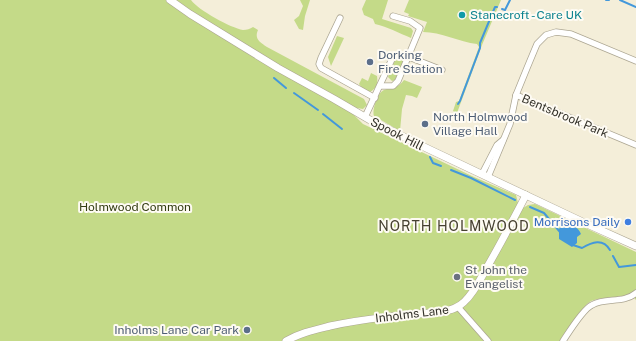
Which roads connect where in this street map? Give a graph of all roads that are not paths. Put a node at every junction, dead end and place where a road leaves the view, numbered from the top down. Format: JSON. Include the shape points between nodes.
{"nodes":[{"id":1,"x":170,"y":0,"type":"edge"},
{"id":2,"x":393,"y":16,"type":"dead end"},
{"id":3,"x":340,"y":18,"type":"dead end"},
{"id":4,"x":409,"y":57,"type":"junction"},
{"id":5,"x":392,"y":59,"type":"dead end"},
{"id":6,"x":636,"y":61,"type":"edge"},
{"id":7,"x":442,"y":70,"type":"dead end"},
{"id":8,"x":380,"y":86,"type":"junction"},
{"id":9,"x":516,"y":95,"type":"junction"},
{"id":10,"x":374,"y":98,"type":"junction"},
{"id":11,"x":365,"y":117,"type":"junction"},
{"id":12,"x":636,"y":145,"type":"edge"},
{"id":13,"x":485,"y":176,"type":"junction"},
{"id":14,"x":526,"y":195,"type":"junction"},
{"id":15,"x":636,"y":246,"type":"edge"},
{"id":16,"x":636,"y":293,"type":"edge"},
{"id":17,"x":458,"y":307,"type":"junction"},
{"id":18,"x":286,"y":341,"type":"edge"},
{"id":19,"x":488,"y":341,"type":"edge"},
{"id":20,"x":563,"y":341,"type":"edge"}],
"edges":[{"from":1,"to":11,"type":"street","name":"Spook Hill","via":[[278,68]]},
{"from":2,"to":4,"type":"street","via":[[410,21],[420,28]]},
{"from":3,"to":10,"type":"street","via":[[319,64],[335,78]]},
{"from":4,"to":7,"type":"street"},
{"from":4,"to":8,"type":"street","via":[[393,86]]},
{"from":5,"to":8,"type":"street"},
{"from":6,"to":9,"type":"street","name":"Bentsbrook Park","via":[[571,34],[551,33],[537,44]]},
{"from":8,"to":10,"type":"street"},
{"from":9,"to":12,"type":"street","name":"Bentsbrook Park"},
{"from":9,"to":13,"type":"street","name":"Bentsbrook Park","via":[[510,124],[503,140],[497,145]]},
{"from":10,"to":11,"type":"street"},
{"from":11,"to":13,"type":"street","name":"Spook Hill"},
{"from":13,"to":14,"type":"street","name":"Spook Hill"},
{"from":14,"to":15,"type":"street","name":"Spook Hill"},
{"from":14,"to":17,"type":"street","name":"Inholms Lane","via":[[473,291]]},
{"from":16,"to":20,"type":"street","via":[[625,299],[591,305]]},
{"from":17,"to":18,"type":"street","name":"Inholms Lane","via":[[442,312],[358,320],[309,331]]},
{"from":17,"to":19,"type":"street"}]}
